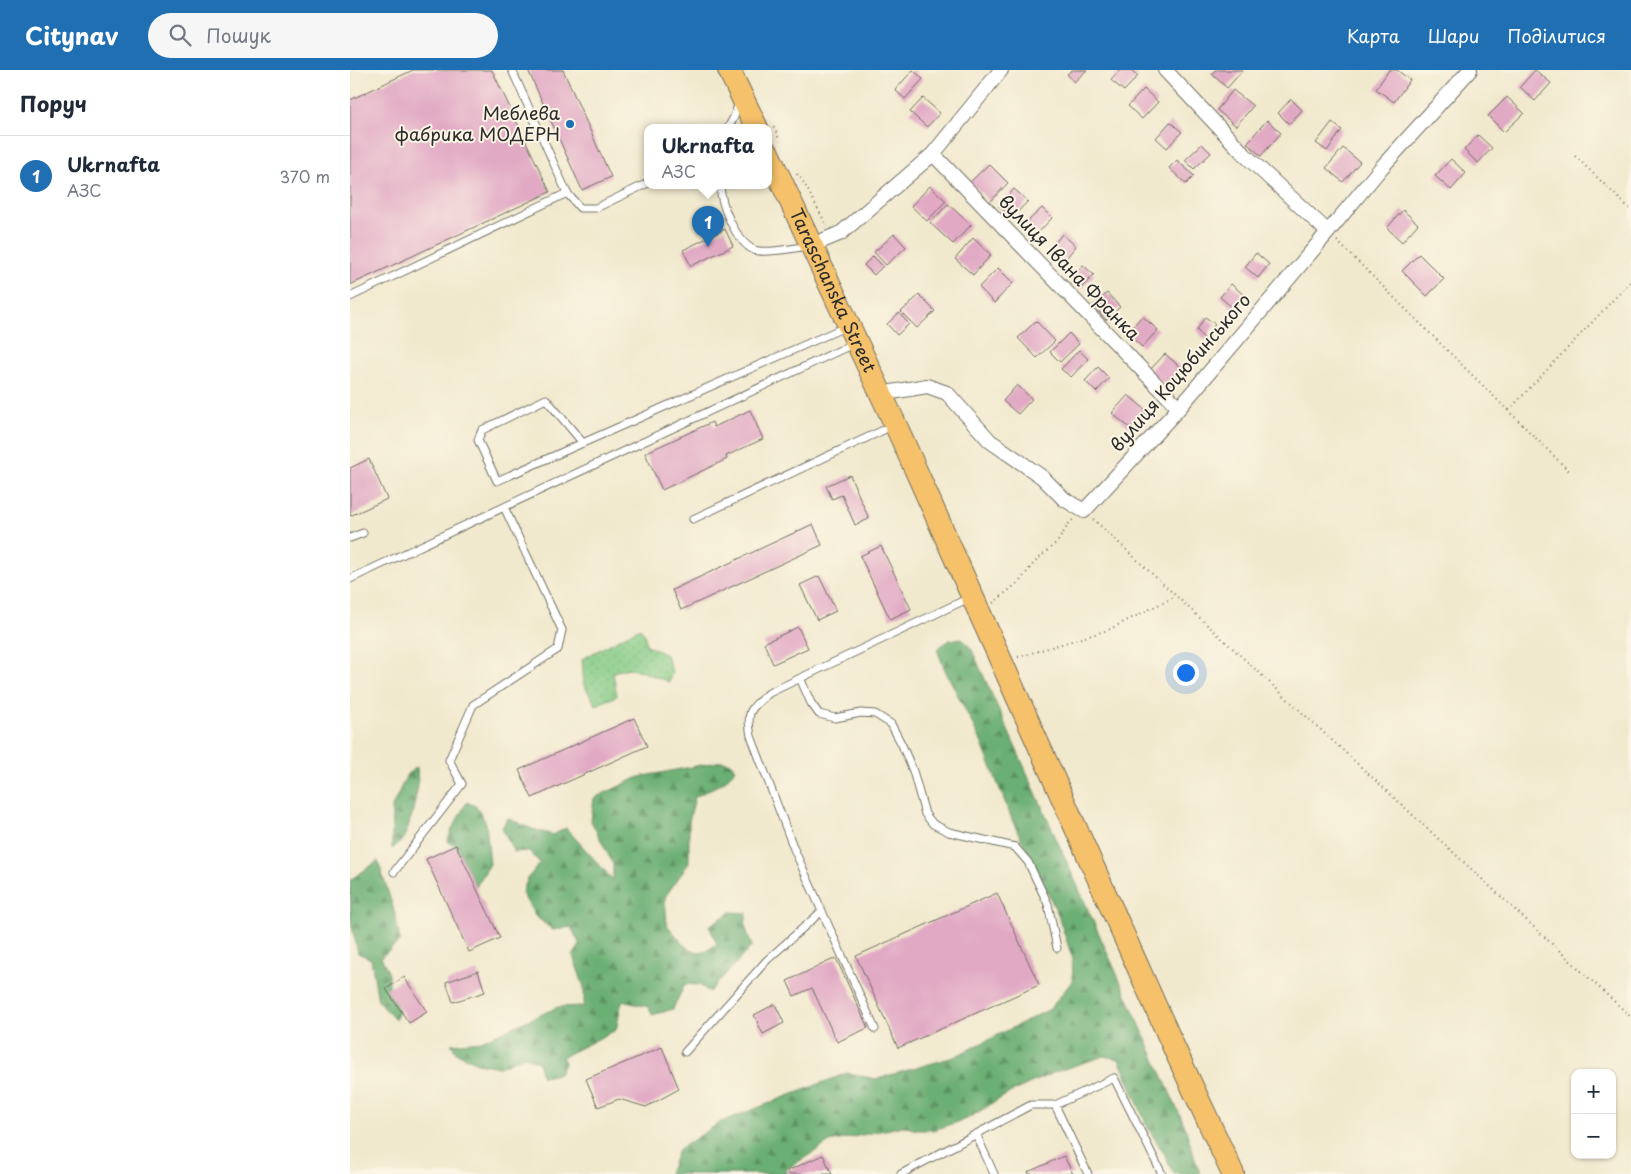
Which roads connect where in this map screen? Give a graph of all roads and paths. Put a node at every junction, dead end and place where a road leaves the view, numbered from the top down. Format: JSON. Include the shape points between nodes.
{"nodes":[{"id":1,"x":512,"y":70,"type":"edge"},
{"id":2,"x":729,"y":70,"type":"edge"},
{"id":3,"x":1001,"y":70,"type":"edge"},
{"id":4,"x":1165,"y":70,"type":"edge"},
{"id":5,"x":1470,"y":70,"type":"edge"},
{"id":6,"x":741,"y":95,"type":"junction"},
{"id":7,"x":730,"y":124,"type":"edge"},
{"id":8,"x":755,"y":124,"type":"edge"},
{"id":9,"x":933,"y":154,"type":"junction"},
{"id":10,"x":1575,"y":156,"type":"dead end"},
{"id":11,"x":772,"y":162,"type":"edge"},
{"id":12,"x":644,"y":185,"type":"edge"},
{"id":13,"x":721,"y":189,"type":"edge"},
{"id":14,"x":568,"y":193,"type":"junction"},
{"id":15,"x":1631,"y":210,"type":"edge"},
{"id":16,"x":1328,"y":232,"type":"junction"},
{"id":17,"x":810,"y":246,"type":"junction"},
{"id":18,"x":1631,"y":281,"type":"edge"},
{"id":19,"x":350,"y":297,"type":"edge"},
{"id":20,"x":852,"y":334,"type":"junction"},
{"id":21,"x":880,"y":394,"type":"junction"},
{"id":22,"x":1178,"y":408,"type":"junction"},
{"id":23,"x":1509,"y":410,"type":"junction"},
{"id":24,"x":896,"y":426,"type":"junction"},
{"id":25,"x":583,"y":443,"type":"junction"},
{"id":26,"x":1570,"y":472,"type":"dead end"},
{"id":27,"x":504,"y":507,"type":"junction"},
{"id":28,"x":1084,"y":511,"type":"junction"},
{"id":29,"x":692,"y":519,"type":"dead end"},
{"id":30,"x":363,"y":533,"type":"dead end"},
{"id":31,"x":350,"y":538,"type":"edge"},
{"id":32,"x":350,"y":579,"type":"edge"},
{"id":33,"x":1176,"y":596,"type":"junction"},
{"id":34,"x":975,"y":604,"type":"junction"},
{"id":35,"x":1001,"y":662,"type":"junction"},
{"id":36,"x":800,"y":678,"type":"junction"},
{"id":37,"x":394,"y":872,"type":"dead end"},
{"id":38,"x":822,"y":911,"type":"junction"},
{"id":39,"x":1057,"y":948,"type":"dead end"},
{"id":40,"x":1631,"y":1017,"type":"edge"},
{"id":41,"x":875,"y":1029,"type":"dead end"},
{"id":42,"x":685,"y":1052,"type":"dead end"},
{"id":43,"x":1055,"y":1105,"type":"junction"},
{"id":44,"x":976,"y":1134,"type":"junction"},
{"id":45,"x":901,"y":1174,"type":"edge"},
{"id":46,"x":994,"y":1174,"type":"edge"},
{"id":47,"x":1088,"y":1174,"type":"edge"},
{"id":48,"x":1162,"y":1174,"type":"edge"},
{"id":49,"x":1233,"y":1174,"type":"edge"}],
"edges":[{"from":1,"to":14,"type":"lane"},
{"from":2,"to":6,"type":"main road"},
{"from":3,"to":9,"type":"street"},
{"from":4,"to":16,"type":"street","via":[[1245,155]]},
{"from":5,"to":16,"type":"street","name":"вулиця Коцюбинського","via":[[1380,168]]},
{"from":6,"to":7,"type":"lane"},
{"from":6,"to":8,"type":"main road"},
{"from":9,"to":17,"type":"street","via":[[841,234]]},
{"from":9,"to":22,"type":"street","name":"вулиця Івана Франка"},
{"from":10,"to":15,"type":"path"},
{"from":11,"to":17,"type":"main road","name":"Taraschanska Street"},
{"from":12,"to":14,"type":"lane","via":[[596,208],[580,208]]},
{"from":13,"to":17,"type":"lane","via":[[732,226],[754,250]]},
{"from":14,"to":19,"type":"lane"},
{"from":16,"to":22,"type":"street","name":"вулиця Коцюбинського"},
{"from":16,"to":23,"type":"path"},
{"from":17,"to":20,"type":"main road","name":"Taraschanska Street"},
{"from":18,"to":23,"type":"path"},
{"from":20,"to":21,"type":"main road","name":"Taraschanska Street"},
{"from":20,"to":25,"type":"lane"},
{"from":20,"to":27,"type":"lane"},
{"from":21,"to":24,"type":"main road","name":"Taraschanska Street"},
{"from":21,"to":28,"type":"street","via":[[926,386],[947,392],[990,441]]},
{"from":22,"to":28,"type":"street","name":"вулиця Коцюбинського"},
{"from":23,"to":26,"type":"path"},
{"from":24,"to":29,"type":"lane"},
{"from":24,"to":34,"type":"main road","name":"Taraschanska Street"},
{"from":25,"to":25,"type":"lane","via":[[497,481],[478,440],[482,430],[546,399]]},
{"from":27,"to":32,"type":"lane"},
{"from":27,"to":37,"type":"lane","via":[[562,630],[558,649],[473,705],[449,760],[462,784]]},
{"from":28,"to":33,"type":"path"},
{"from":28,"to":34,"type":"path","via":[[1070,522],[1058,541],[1020,581],[997,600]]},
{"from":30,"to":31,"type":"lane"},
{"from":33,"to":35,"type":"path","via":[[1108,630]]},
{"from":33,"to":40,"type":"path"},
{"from":34,"to":35,"type":"main road","name":"Taraschanska Street"},
{"from":34,"to":36,"type":"lane"},
{"from":35,"to":49,"type":"main road","name":"Taraschanska Street"},
{"from":36,"to":38,"type":"lane","via":[[769,693],[752,707],[748,719],[751,736],[794,849]]},
{"from":36,"to":39,"type":"lane","via":[[819,714],[835,718],[875,714],[891,724],[913,771],[925,814],[934,824],[949,832],[1015,847],[1028,862],[1048,904]]},
{"from":38,"to":41,"type":"lane"},
{"from":38,"to":42,"type":"lane","via":[[767,960]]},
{"from":43,"to":44,"type":"lane","via":[[1031,1105]]},
{"from":43,"to":47,"type":"lane"},
{"from":43,"to":48,"type":"lane","via":[[1114,1078]]},
{"from":44,"to":45,"type":"lane"},
{"from":44,"to":46,"type":"lane"}]}
